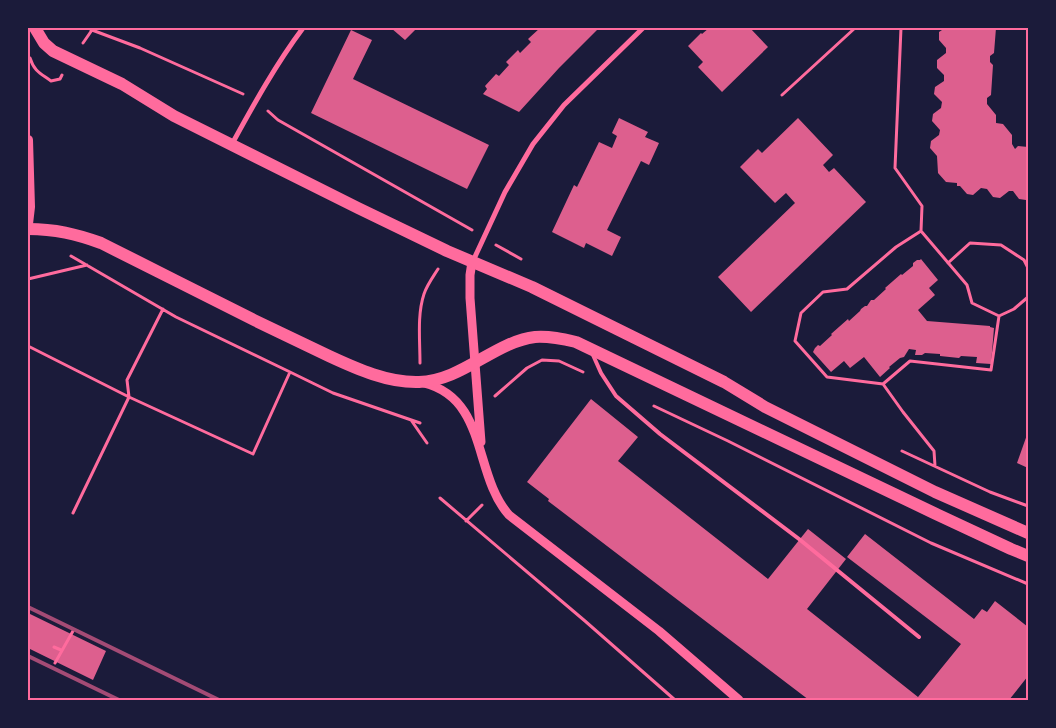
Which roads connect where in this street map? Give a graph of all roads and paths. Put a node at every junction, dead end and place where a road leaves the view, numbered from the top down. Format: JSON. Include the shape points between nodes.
{"nodes":[{"id":1,"x":35,"y":28,"type":"edge"},
{"id":2,"x":88,"y":28,"type":"edge"},
{"id":3,"x":303,"y":28,"type":"edge"},
{"id":4,"x":643,"y":28,"type":"edge"},
{"id":5,"x":855,"y":28,"type":"edge"},
{"id":6,"x":901,"y":28,"type":"edge"},
{"id":7,"x":92,"y":30,"type":"junction"},
{"id":8,"x":80,"y":46,"type":"dead end"},
{"id":9,"x":242,"y":94,"type":"dead end"},
{"id":10,"x":782,"y":95,"type":"dead end"},
{"id":11,"x":270,"y":113,"type":"dead end"},
{"id":12,"x":28,"y":140,"type":"edge"},
{"id":13,"x":232,"y":144,"type":"junction"},
{"id":14,"x":461,"y":223,"type":"dead end"},
{"id":15,"x":28,"y":224,"type":"edge"},
{"id":16,"x":28,"y":229,"type":"edge"},
{"id":17,"x":921,"y":231,"type":"junction"},
{"id":18,"x":70,"y":255,"type":"dead end"},
{"id":19,"x":472,"y":262,"type":"junction"},
{"id":20,"x":948,"y":263,"type":"junction"},
{"id":21,"x":87,"y":266,"type":"junction"},
{"id":22,"x":438,"y":268,"type":"dead end"},
{"id":23,"x":1028,"y":268,"type":"edge"},
{"id":24,"x":28,"y":279,"type":"edge"},
{"id":25,"x":1028,"y":297,"type":"edge"},
{"id":26,"x":163,"y":309,"type":"junction"},
{"id":27,"x":999,"y":316,"type":"junction"},
{"id":28,"x":28,"y":346,"type":"edge"},
{"id":29,"x":590,"y":349,"type":"junction"},
{"id":30,"x":420,"y":362,"type":"dead end"},
{"id":31,"x":476,"y":362,"type":"junction"},
{"id":32,"x":576,"y":369,"type":"dead end"},
{"id":33,"x":290,"y":372,"type":"junction"},
{"id":34,"x":419,"y":382,"type":"junction"},
{"id":35,"x":883,"y":384,"type":"junction"},
{"id":36,"x":129,"y":398,"type":"junction"},
{"id":37,"x":491,"y":400,"type":"dead end"},
{"id":38,"x":647,"y":403,"type":"dead end"},
{"id":39,"x":411,"y":420,"type":"junction"},
{"id":40,"x":420,"y":423,"type":"dead end"},
{"id":41,"x":427,"y":443,"type":"dead end"},
{"id":42,"x":483,"y":457,"type":"junction"},
{"id":43,"x":935,"y":466,"type":"dead end"},
{"id":44,"x":440,"y":498,"type":"dead end"},
{"id":45,"x":73,"y":513,"type":"dead end"},
{"id":46,"x":1028,"y":533,"type":"edge"},
{"id":47,"x":1028,"y":556,"type":"edge"},
{"id":48,"x":1028,"y":584,"type":"edge"},
{"id":49,"x":72,"y":631,"type":"dead end"},
{"id":50,"x":919,"y":637,"type":"dead end"},
{"id":51,"x":54,"y":647,"type":"dead end"},
{"id":52,"x":61,"y":650,"type":"junction"},
{"id":53,"x":55,"y":663,"type":"dead end"},
{"id":54,"x":675,"y":700,"type":"edge"},
{"id":55,"x":739,"y":700,"type":"edge"}],
"edges":[{"from":1,"to":13,"type":"main road","via":[[53,51],[122,84],[174,116]]},
{"from":2,"to":7,"type":"path"},
{"from":3,"to":13,"type":"street"},
{"from":4,"to":19,"type":"street","via":[[564,105],[533,144],[505,192]]},
{"from":5,"to":10,"type":"path"},
{"from":6,"to":17,"type":"path","via":[[895,168],[922,206]]},
{"from":7,"to":8,"type":"path"},
{"from":7,"to":9,"type":"path"},
{"from":11,"to":14,"type":"path"},
{"from":12,"to":15,"type":"main road"},
{"from":13,"to":19,"type":"main road"},
{"from":16,"to":34,"type":"main road","via":[[73,233],[101,243],[345,363],[379,376]]},
{"from":17,"to":20,"type":"path"},
{"from":17,"to":35,"type":"path","via":[[896,247],[847,289],[823,292],[801,313],[795,341],[827,377]]},
{"from":18,"to":21,"type":"path"},
{"from":19,"to":31,"type":"street","via":[[470,298]]},
{"from":19,"to":46,"type":"main road","via":[[532,287],[724,382],[765,407],[935,492]]},
{"from":20,"to":23,"type":"path","via":[[970,243],[1001,245],[1024,260]]},
{"from":20,"to":27,"type":"path","via":[[967,285],[972,303]]},
{"from":21,"to":24,"type":"path"},
{"from":21,"to":26,"type":"path"},
{"from":22,"to":30,"type":"path","via":[[422,306]]},
{"from":25,"to":27,"type":"path"},
{"from":26,"to":33,"type":"path"},
{"from":26,"to":36,"type":"path","via":[[127,380]]},
{"from":27,"to":35,"type":"path","via":[[991,370],[910,361]]},
{"from":28,"to":36,"type":"path"},
{"from":29,"to":31,"type":"main road","via":[[576,342],[536,337],[503,348]]},
{"from":29,"to":47,"type":"main road"},
{"from":29,"to":50,"type":"lane","via":[[616,396]]},
{"from":31,"to":34,"type":"main road","via":[[449,375]]},
{"from":31,"to":42,"type":"street"},
{"from":32,"to":37,"type":"path","via":[[558,361],[542,360],[527,368]]},
{"from":33,"to":36,"type":"path","via":[[253,454]]},
{"from":33,"to":39,"type":"path","via":[[334,393]]},
{"from":34,"to":42,"type":"street","via":[[441,390],[462,408]]},
{"from":35,"to":43,"type":"path","via":[[934,450]]},
{"from":36,"to":45,"type":"path"},
{"from":38,"to":48,"type":"path","via":[[931,542]]},
{"from":39,"to":40,"type":"path"},
{"from":39,"to":41,"type":"path"},
{"from":42,"to":55,"type":"street","via":[[495,494],[509,514],[660,631]]},
{"from":44,"to":54,"type":"path"},
{"from":49,"to":52,"type":"path"},
{"from":51,"to":52,"type":"path"},
{"from":52,"to":53,"type":"path"}]}
